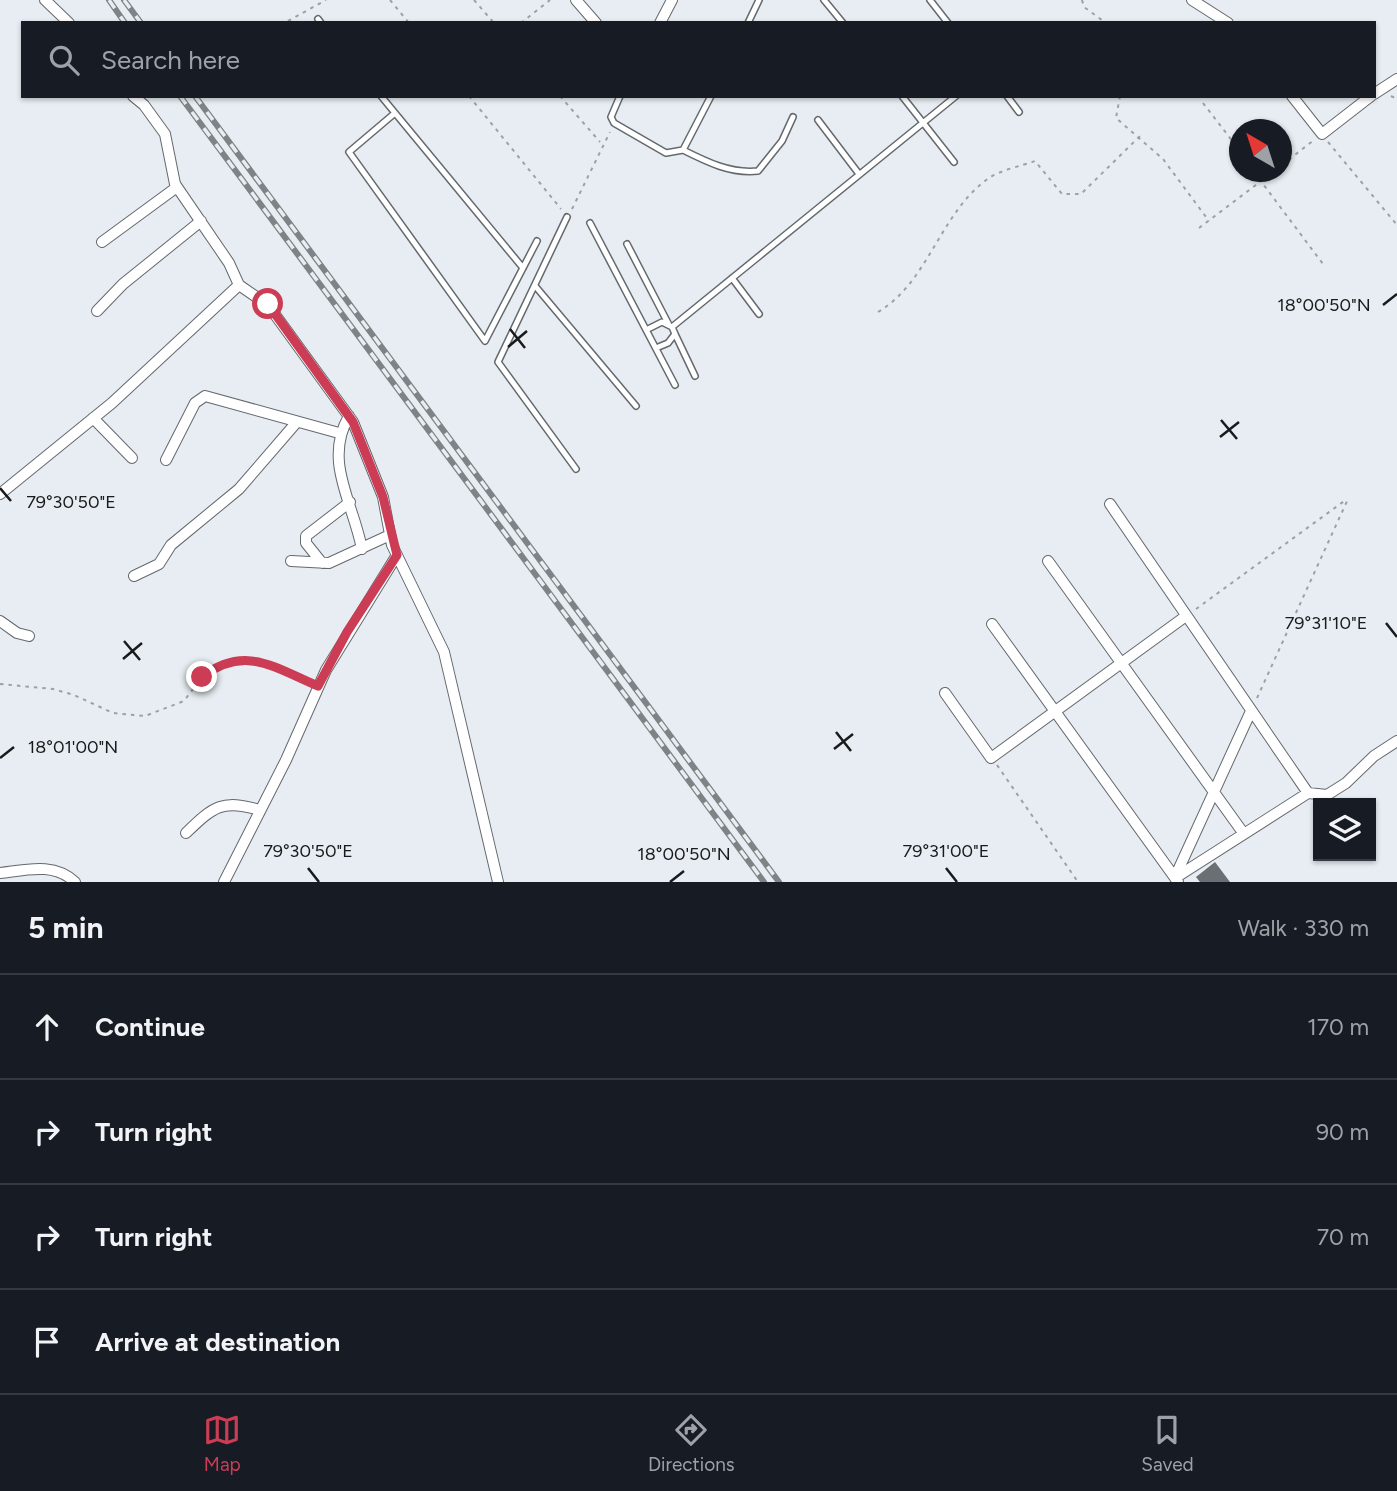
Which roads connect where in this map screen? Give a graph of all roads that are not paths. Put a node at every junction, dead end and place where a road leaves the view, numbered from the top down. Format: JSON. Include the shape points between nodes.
{"nodes":[{"id":1,"x":46,"y":0,"type":"edge"},
{"id":2,"x":576,"y":0,"type":"edge"},
{"id":3,"x":672,"y":0,"type":"edge"},
{"id":4,"x":759,"y":0,"type":"edge"},
{"id":5,"x":824,"y":0,"type":"edge"},
{"id":6,"x":930,"y":0,"type":"edge"},
{"id":7,"x":1192,"y":0,"type":"edge"},
{"id":8,"x":67,"y":21,"type":"edge"},
{"id":9,"x":594,"y":21,"type":"edge"},
{"id":10,"x":661,"y":21,"type":"edge"},
{"id":11,"x":749,"y":21,"type":"edge"},
{"id":12,"x":841,"y":21,"type":"edge"},
{"id":13,"x":946,"y":21,"type":"edge"},
{"id":14,"x":1225,"y":21,"type":"edge"},
{"id":15,"x":1397,"y":79,"type":"edge"},
{"id":16,"x":1376,"y":93,"type":"edge"},
{"id":17,"x":135,"y":98,"type":"edge"},
{"id":18,"x":383,"y":98,"type":"edge"},
{"id":19,"x":619,"y":98,"type":"edge"},
{"id":20,"x":710,"y":98,"type":"edge"},
{"id":21,"x":904,"y":98,"type":"edge"},
{"id":22,"x":954,"y":98,"type":"edge"},
{"id":23,"x":1008,"y":98,"type":"edge"},
{"id":24,"x":1294,"y":98,"type":"edge"},
{"id":25,"x":1369,"y":98,"type":"edge"},
{"id":26,"x":1019,"y":112,"type":"dead end"},
{"id":27,"x":395,"y":113,"type":"junction"},
{"id":28,"x":793,"y":117,"type":"dead end"},
{"id":29,"x":818,"y":120,"type":"dead end"},
{"id":30,"x":923,"y":123,"type":"junction"},
{"id":31,"x":683,"y":150,"type":"junction"},
{"id":32,"x":954,"y":162,"type":"dead end"},
{"id":33,"x":859,"y":174,"type":"junction"},
{"id":34,"x":177,"y":187,"type":"junction"},
{"id":35,"x":567,"y":217,"type":"road end"},
{"id":36,"x":201,"y":221,"type":"junction"},
{"id":37,"x":590,"y":223,"type":"dead end"},
{"id":38,"x":537,"y":241,"type":"dead end"},
{"id":39,"x":102,"y":242,"type":"dead end"},
{"id":40,"x":627,"y":244,"type":"dead end"},
{"id":41,"x":523,"y":268,"type":"junction"},
{"id":42,"x":732,"y":278,"type":"junction"},
{"id":43,"x":239,"y":285,"type":"junction"},
{"id":44,"x":536,"y":287,"type":"junction"},
{"id":45,"x":97,"y":311,"type":"dead end"},
{"id":46,"x":759,"y":314,"type":"dead end"},
{"id":47,"x":670,"y":326,"type":"junction"},
{"id":48,"x":646,"y":330,"type":"junction"},
{"id":49,"x":675,"y":334,"type":"junction"},
{"id":50,"x":656,"y":348,"type":"junction"},
{"id":51,"x":695,"y":376,"type":"dead end"},
{"id":52,"x":675,"y":385,"type":"dead end"},
{"id":53,"x":636,"y":406,"type":"dead end"},
{"id":54,"x":349,"y":416,"type":"junction"},
{"id":55,"x":93,"y":418,"type":"junction"},
{"id":56,"x":296,"y":423,"type":"junction"},
{"id":57,"x":339,"y":433,"type":"junction"},
{"id":58,"x":132,"y":458,"type":"dead end"},
{"id":59,"x":166,"y":460,"type":"dead end"},
{"id":60,"x":576,"y":469,"type":"dead end"},
{"id":61,"x":0,"y":494,"type":"edge"},
{"id":62,"x":350,"y":502,"type":"junction"},
{"id":63,"x":1110,"y":504,"type":"dead end"},
{"id":64,"x":390,"y":535,"type":"junction"},
{"id":65,"x":362,"y":549,"type":"junction"},
{"id":66,"x":397,"y":555,"type":"junction"},
{"id":67,"x":291,"y":561,"type":"dead end"},
{"id":68,"x":1048,"y":561,"type":"dead end"},
{"id":69,"x":322,"y":563,"type":"junction"},
{"id":70,"x":134,"y":576,"type":"dead end"},
{"id":71,"x":1186,"y":616,"type":"junction"},
{"id":72,"x":0,"y":621,"type":"edge"},
{"id":73,"x":992,"y":624,"type":"dead end"},
{"id":74,"x":30,"y":636,"type":"dead end"},
{"id":75,"x":1121,"y":663,"type":"junction"},
{"id":76,"x":946,"y":692,"type":"dead end"},
{"id":77,"x":1251,"y":711,"type":"junction"},
{"id":78,"x":1055,"y":712,"type":"junction"},
{"id":79,"x":1397,"y":741,"type":"edge"},
{"id":80,"x":1214,"y":792,"type":"junction"},
{"id":81,"x":1308,"y":793,"type":"junction"},
{"id":82,"x":260,"y":810,"type":"junction"},
{"id":83,"x":186,"y":833,"type":"dead end"},
{"id":84,"x":1244,"y":834,"type":"junction"},
{"id":85,"x":0,"y":873,"type":"edge"},
{"id":86,"x":1176,"y":880,"type":"edge"},
{"id":87,"x":75,"y":882,"type":"edge"},
{"id":88,"x":224,"y":882,"type":"edge"},
{"id":89,"x":498,"y":882,"type":"edge"}],
"edges":[{"from":1,"to":8,"type":"street"},
{"from":2,"to":9,"type":"street"},
{"from":3,"to":10,"type":"street"},
{"from":4,"to":11,"type":"lane"},
{"from":5,"to":12,"type":"lane"},
{"from":6,"to":13,"type":"lane"},
{"from":7,"to":14,"type":"street"},
{"from":15,"to":16,"type":"street"},
{"from":17,"to":34,"type":"street","via":[[168,140],[171,175]]},
{"from":18,"to":27,"type":"lane"},
{"from":19,"to":31,"type":"lane","via":[[611,117],[614,123],[666,153]]},
{"from":20,"to":31,"type":"lane"},
{"from":21,"to":30,"type":"lane"},
{"from":22,"to":30,"type":"lane"},
{"from":23,"to":26,"type":"lane"},
{"from":24,"to":25,"type":"street","via":[[1322,134]]},
{"from":27,"to":41,"type":"lane"},
{"from":27,"to":41,"type":"lane","via":[[349,152],[485,341]]},
{"from":28,"to":31,"type":"lane","via":[[782,141],[758,171],[719,167]]},
{"from":29,"to":33,"type":"lane"},
{"from":30,"to":32,"type":"lane"},
{"from":30,"to":33,"type":"lane"},
{"from":33,"to":42,"type":"lane"},
{"from":34,"to":36,"type":"street"},
{"from":34,"to":39,"type":"street"},
{"from":35,"to":44,"type":"lane"},
{"from":36,"to":43,"type":"street"},
{"from":36,"to":45,"type":"street"},
{"from":37,"to":48,"type":"lane"},
{"from":38,"to":41,"type":"lane"},
{"from":40,"to":47,"type":"lane"},
{"from":42,"to":46,"type":"lane"},
{"from":42,"to":47,"type":"lane"},
{"from":43,"to":54,"type":"street","via":[[268,304]]},
{"from":43,"to":55,"type":"street"},
{"from":44,"to":53,"type":"lane"},
{"from":44,"to":60,"type":"lane","via":[[498,362]]},
{"from":47,"to":48,"type":"lane","via":[[662,322]]},
{"from":47,"to":49,"type":"lane"},
{"from":48,"to":50,"type":"lane"},
{"from":49,"to":50,"type":"lane"},
{"from":49,"to":51,"type":"lane"},
{"from":50,"to":52,"type":"lane"},
{"from":54,"to":57,"type":"street"},
{"from":54,"to":64,"type":"street","via":[[376,476]]},
{"from":55,"to":58,"type":"street"},
{"from":55,"to":61,"type":"street"},
{"from":56,"to":57,"type":"street"},
{"from":56,"to":59,"type":"street","via":[[205,396],[195,403]]},
{"from":56,"to":70,"type":"street","via":[[239,489],[171,545],[159,564]]},
{"from":57,"to":62,"type":"street","via":[[337,461]]},
{"from":62,"to":65,"type":"street"},
{"from":62,"to":69,"type":"street","via":[[306,536],[306,543]]},
{"from":63,"to":71,"type":"street"},
{"from":64,"to":65,"type":"street"},
{"from":64,"to":66,"type":"street"},
{"from":65,"to":69,"type":"street"},
{"from":66,"to":82,"type":"street","via":[[347,632]]},
{"from":66,"to":89,"type":"street","via":[[444,652]]},
{"from":67,"to":69,"type":"street"},
{"from":68,"to":75,"type":"street"},
{"from":71,"to":75,"type":"street"},
{"from":71,"to":77,"type":"street"},
{"from":72,"to":74,"type":"street"},
{"from":73,"to":78,"type":"street"},
{"from":75,"to":78,"type":"street"},
{"from":75,"to":80,"type":"street"},
{"from":76,"to":78,"type":"street","via":[[991,758]]},
{"from":77,"to":80,"type":"street"},
{"from":77,"to":81,"type":"street"},
{"from":78,"to":86,"type":"street"},
{"from":79,"to":81,"type":"street","via":[[1327,795]]},
{"from":80,"to":84,"type":"street"},
{"from":80,"to":86,"type":"street"},
{"from":81,"to":84,"type":"street"},
{"from":82,"to":83,"type":"street","via":[[237,803],[217,806]]},
{"from":82,"to":88,"type":"street"},
{"from":84,"to":86,"type":"street"},
{"from":85,"to":87,"type":"street","via":[[50,869]]}]}
